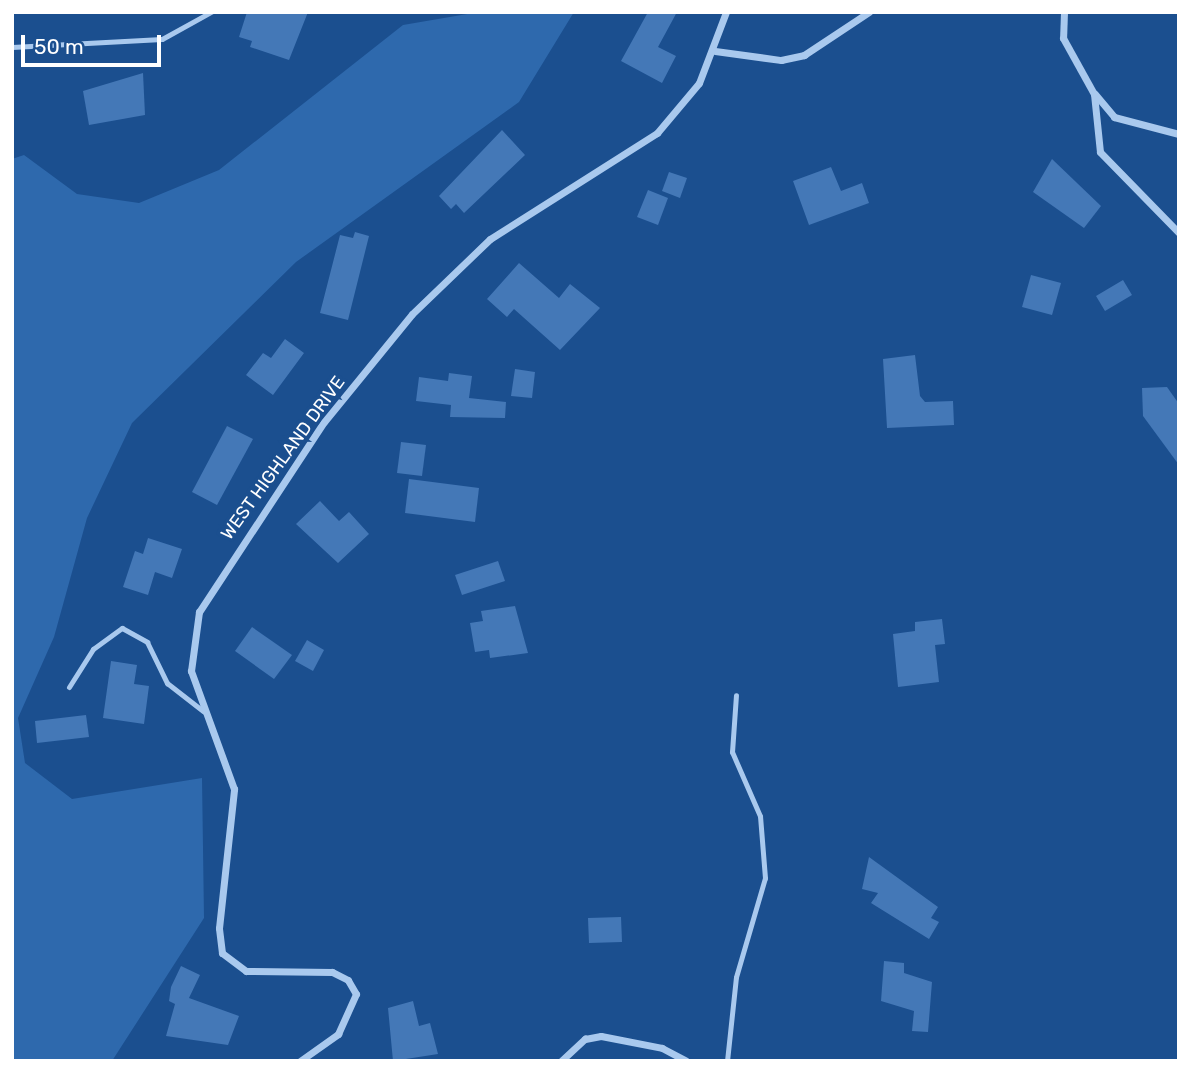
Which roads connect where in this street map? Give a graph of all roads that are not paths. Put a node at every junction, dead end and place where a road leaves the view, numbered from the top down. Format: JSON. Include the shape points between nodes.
{"nodes":[{"id":1,"x":212,"y":12,"type":"edge"},
{"id":2,"x":726,"y":12,"type":"edge"},
{"id":3,"x":869,"y":12,"type":"edge"},
{"id":4,"x":1064,"y":12,"type":"edge"},
{"id":5,"x":12,"y":47,"type":"edge"},
{"id":6,"x":715,"y":51,"type":"junction"},
{"id":7,"x":1094,"y":94,"type":"junction"},
{"id":8,"x":1179,"y":134,"type":"edge"},
{"id":9,"x":1179,"y":233,"type":"edge"},
{"id":10,"x":69,"y":687,"type":"dead end"},
{"id":11,"x":736,"y":695,"type":"dead end"},
{"id":12,"x":203,"y":711,"type":"junction"},
{"id":13,"x":300,"y":1061,"type":"edge"},
{"id":14,"x":561,"y":1061,"type":"edge"},
{"id":15,"x":686,"y":1061,"type":"edge"},
{"id":16,"x":727,"y":1061,"type":"edge"}],
"edges":[{"from":1,"to":5,"type":"lane","via":[[162,39]]},
{"from":2,"to":6,"type":"street","name":"WEST HIGHLAND DRIVE"},
{"from":3,"to":6,"type":"street","via":[[804,55],[780,60]]},
{"from":4,"to":7,"type":"street","via":[[1063,38]]},
{"from":6,"to":12,"type":"street","name":"WEST HIGHLAND DRIVE","via":[[699,83],[657,133],[490,239],[451,273],[324,422],[199,612],[191,671]]},
{"from":7,"to":8,"type":"street","via":[[1114,117]]},
{"from":7,"to":9,"type":"street","via":[[1100,152]]},
{"from":10,"to":12,"type":"lane","via":[[93,649],[122,628],[147,642],[167,683]]},
{"from":11,"to":16,"type":"lane","via":[[732,752],[760,816],[765,878],[736,977]]},
{"from":12,"to":13,"type":"street","name":"WEST HIGHLAND DRIVE","via":[[234,789],[219,928],[222,953],[246,971],[332,972],[348,980],[356,994],[338,1034]]},
{"from":14,"to":15,"type":"street","via":[[585,1038],[601,1036],[653,1045]]}]}
